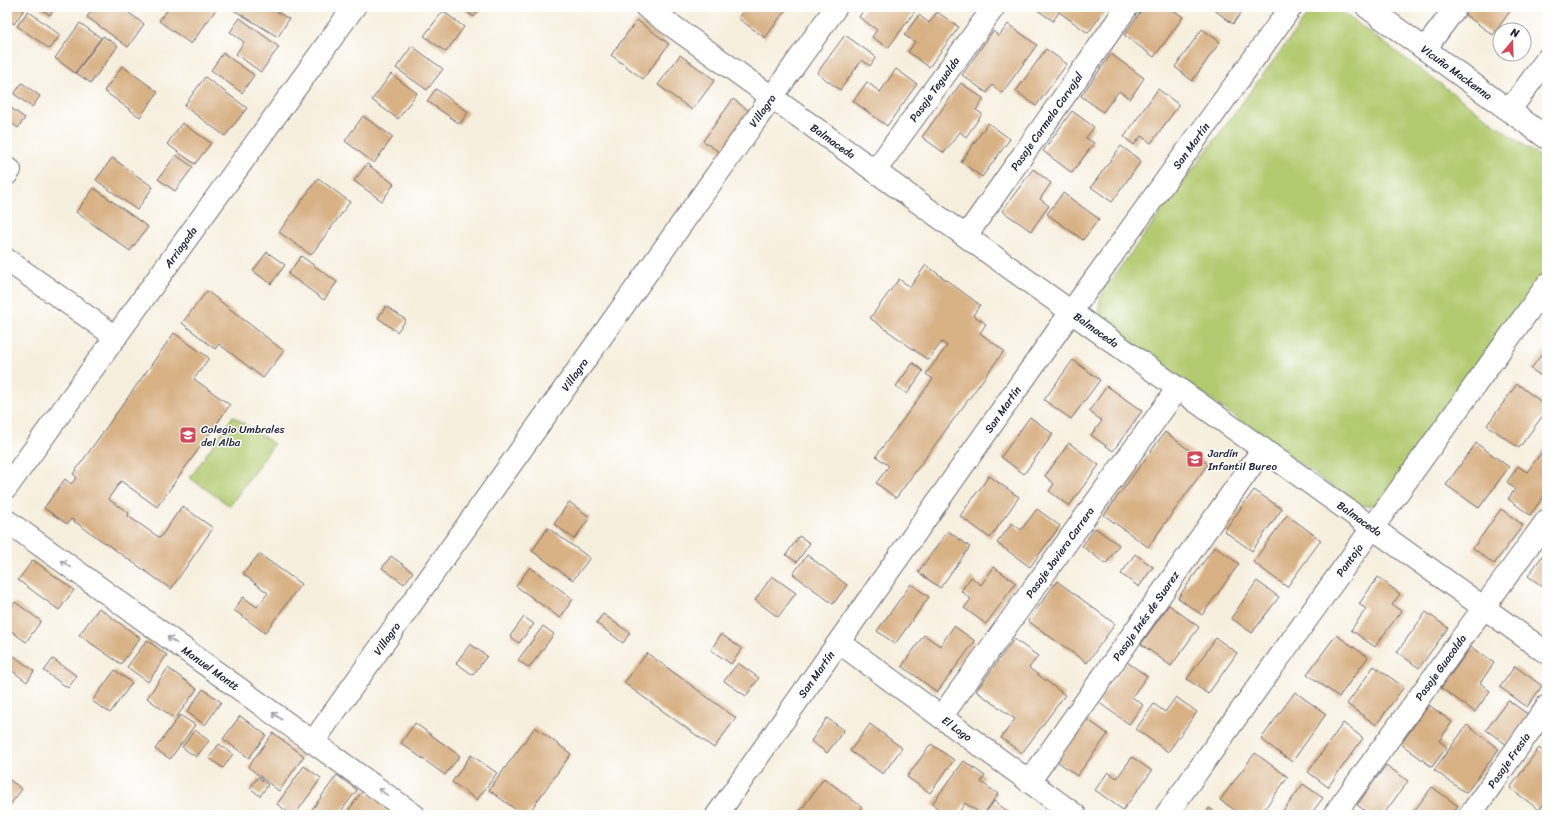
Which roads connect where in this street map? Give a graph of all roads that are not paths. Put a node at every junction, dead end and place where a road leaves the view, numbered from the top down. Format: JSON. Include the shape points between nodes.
{"nodes":[{"id":1,"x":354,"y":7,"type":"edge"},
{"id":2,"x":836,"y":7,"type":"edge"},
{"id":3,"x":994,"y":7,"type":"edge"},
{"id":4,"x":1127,"y":7,"type":"edge"},
{"id":5,"x":1291,"y":7,"type":"edge"},
{"id":6,"x":1367,"y":7,"type":"edge"},
{"id":7,"x":1456,"y":7,"type":"edge"},
{"id":8,"x":658,"y":10,"type":"edge"},
{"id":9,"x":1425,"y":49,"type":"junction"},
{"id":10,"x":1547,"y":59,"type":"edge"},
{"id":11,"x":772,"y":98,"type":"junction"},
{"id":12,"x":1510,"y":111,"type":"junction"},
{"id":13,"x":1547,"y":138,"type":"edge"},
{"id":14,"x":875,"y":171,"type":"junction"},
{"id":15,"x":966,"y":236,"type":"junction"},
{"id":16,"x":7,"y":260,"type":"edge"},
{"id":17,"x":1547,"y":285,"type":"edge"},
{"id":18,"x":1071,"y":312,"type":"junction"},
{"id":19,"x":116,"y":337,"type":"junction"},
{"id":20,"x":1178,"y":388,"type":"junction"},
{"id":21,"x":1263,"y":449,"type":"junction"},
{"id":22,"x":7,"y":487,"type":"edge"},
{"id":23,"x":1547,"y":520,"type":"edge"},
{"id":24,"x":7,"y":521,"type":"edge"},
{"id":25,"x":1372,"y":527,"type":"junction"},
{"id":26,"x":1484,"y":607,"type":"junction"},
{"id":27,"x":840,"y":643,"type":"junction"},
{"id":28,"x":1547,"y":653,"type":"edge"},
{"id":29,"x":1547,"y":706,"type":"edge"},
{"id":30,"x":941,"y":717,"type":"junction"},
{"id":31,"x":313,"y":742,"type":"junction"},
{"id":32,"x":1029,"y":782,"type":"junction"},
{"id":33,"x":727,"y":812,"type":"edge"},
{"id":34,"x":414,"y":815,"type":"edge"},
{"id":35,"x":1075,"y":815,"type":"edge"},
{"id":36,"x":1166,"y":815,"type":"edge"},
{"id":37,"x":1334,"y":815,"type":"edge"},
{"id":38,"x":1470,"y":815,"type":"edge"}],
"edges":[{"from":1,"to":19,"type":"street","name":"Arriagada"},
{"from":2,"to":11,"type":"street","name":"Villagra"},
{"from":3,"to":14,"type":"street","name":"Pasaje Tegualda"},
{"from":4,"to":15,"type":"street","name":"Pasaje Carmela Carvajal"},
{"from":5,"to":18,"type":"street","name":"San Martín"},
{"from":6,"to":9,"type":"street","name":"Vicuña Mackenna"},
{"from":7,"to":9,"type":"street"},
{"from":8,"to":11,"type":"street","name":"Balmaceda"},
{"from":9,"to":12,"type":"street","name":"Vicuña Mackenna"},
{"from":10,"to":12,"type":"street"},
{"from":11,"to":14,"type":"street","name":"Balmaceda"},
{"from":11,"to":31,"type":"street","name":"Villagra"},
{"from":12,"to":13,"type":"street","name":"Vicuña Mackenna"},
{"from":14,"to":15,"type":"street","name":"Balmaceda"},
{"from":15,"to":18,"type":"street","name":"Balmaceda"},
{"from":16,"to":19,"type":"street"},
{"from":17,"to":25,"type":"street","name":"Pantoja"},
{"from":18,"to":20,"type":"street","name":"Balmaceda"},
{"from":18,"to":27,"type":"street","name":"San Martín"},
{"from":19,"to":22,"type":"street","name":"Arriagada"},
{"from":20,"to":21,"type":"street","name":"Balmaceda"},
{"from":20,"to":30,"type":"street","name":"Pasaje Javiera Carrera"},
{"from":21,"to":25,"type":"street","name":"Balmaceda"},
{"from":21,"to":32,"type":"street","name":"Pasaje Inés de Suarez"},
{"from":23,"to":26,"type":"street","name":"Pasaje Guacolda"},
{"from":31,"to":24,"type":"street","name":"Manuel Montt","one_way":true},
{"from":25,"to":26,"type":"street","name":"Balmaceda"},
{"from":25,"to":36,"type":"street","name":"Pantoja"},
{"from":26,"to":28,"type":"street","name":"Balmaceda"},
{"from":26,"to":37,"type":"street","name":"Pasaje Guacolda"},
{"from":27,"to":30,"type":"street","name":"El Lago"},
{"from":27,"to":33,"type":"street","name":"San Martín"},
{"from":29,"to":38,"type":"street","name":"Pasaje Fresia"},
{"from":30,"to":32,"type":"street","name":"El Lago"},
{"from":34,"to":31,"type":"street","name":"Manuel Montt","one_way":true},
{"from":32,"to":35,"type":"street","name":"El Lago"}]}
